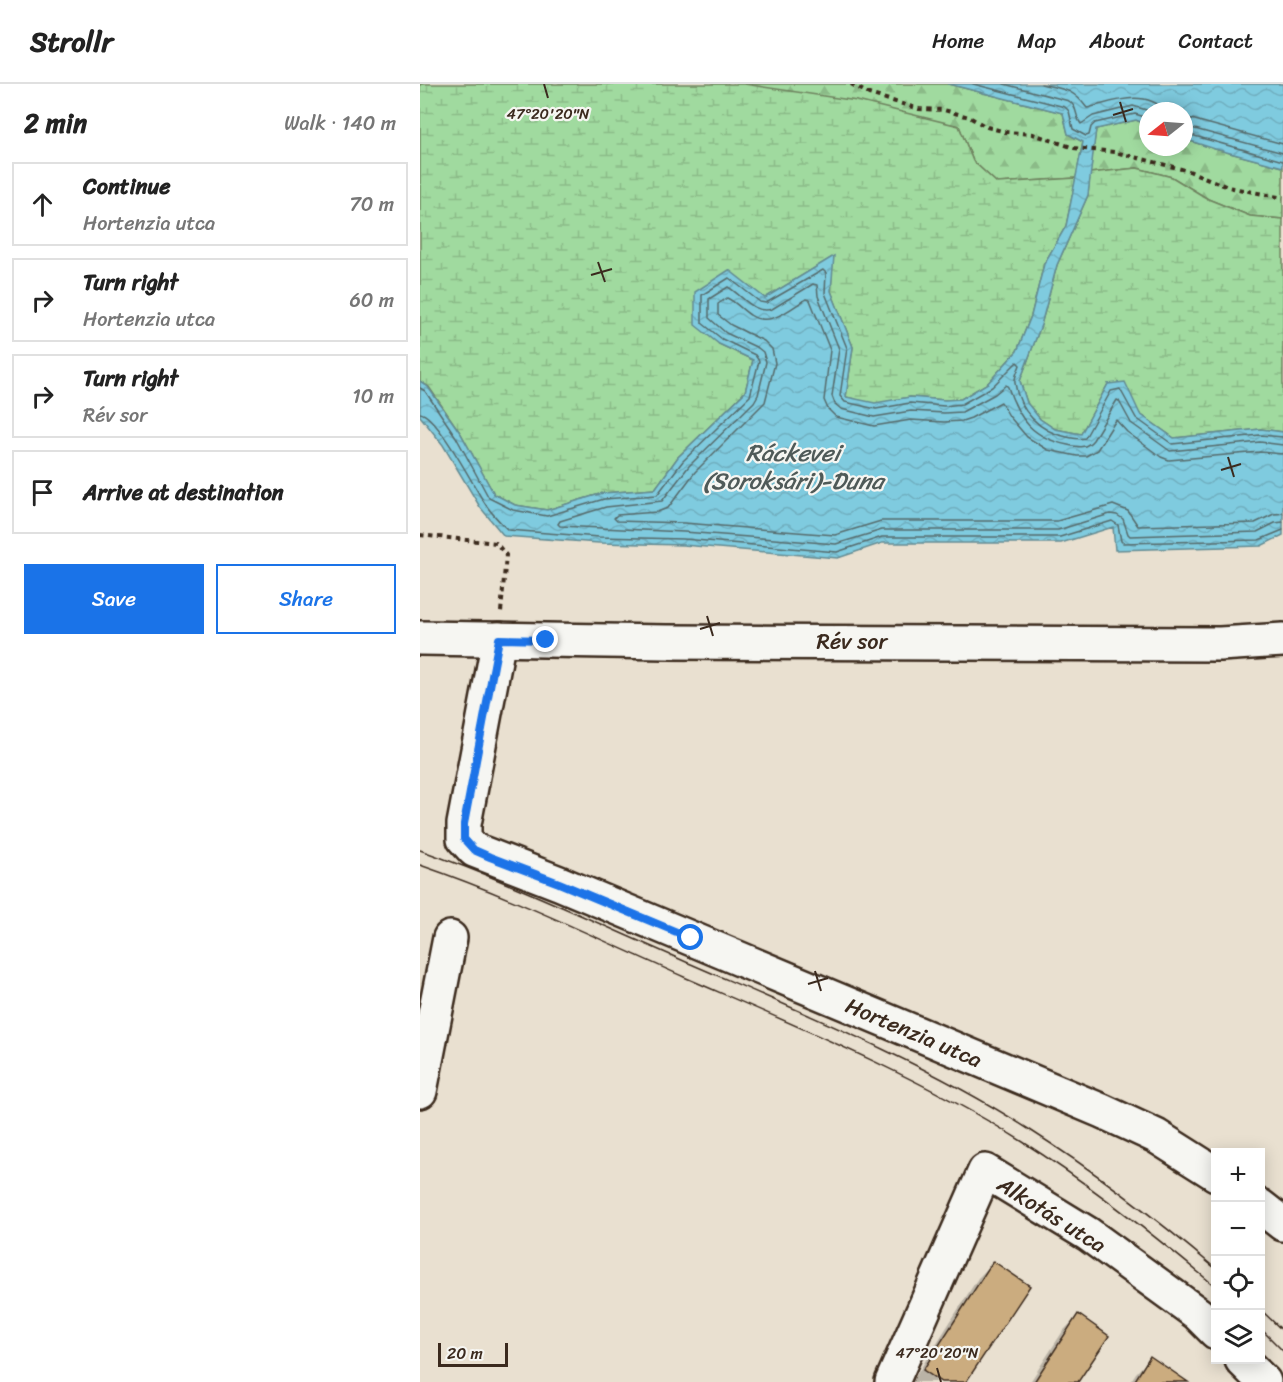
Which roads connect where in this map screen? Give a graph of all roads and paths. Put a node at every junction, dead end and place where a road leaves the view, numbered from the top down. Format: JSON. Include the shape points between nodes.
{"nodes":[{"id":1,"x":851,"y":84,"type":"edge"},
{"id":2,"x":1283,"y":198,"type":"edge"},
{"id":3,"x":420,"y":535,"type":"edge"},
{"id":4,"x":420,"y":638,"type":"edge"},
{"id":5,"x":499,"y":639,"type":"junction"},
{"id":6,"x":1283,"y":639,"type":"edge"},
{"id":7,"x":450,"y":938,"type":"dead end"},
{"id":8,"x":420,"y":1091,"type":"edge"},
{"id":9,"x":1211,"y":1171,"type":"edge"},
{"id":10,"x":1265,"y":1210,"type":"edge"},
{"id":11,"x":1283,"y":1224,"type":"edge"},
{"id":12,"x":1211,"y":1328,"type":"edge"},
{"id":13,"x":1247,"y":1364,"type":"edge"},
{"id":14,"x":892,"y":1382,"type":"edge"},
{"id":15,"x":1264,"y":1382,"type":"edge"}],
"edges":[{"from":1,"to":2,"type":"path","via":[[887,100],[920,109],[944,110],[987,127],[1115,152],[1189,171],[1228,187]]},
{"from":3,"to":5,"type":"path","via":[[496,543],[506,555]]},
{"from":4,"to":5,"type":"street","name":"Rév sor"},
{"from":5,"to":6,"type":"street","name":"Rév sor","via":[[1220,644]]},
{"from":5,"to":9,"type":"street","name":"Hortenzia utca","via":[[464,824],[464,839],[474,850],[1102,1111],[1156,1136]]},
{"from":7,"to":8,"type":"street"},
{"from":10,"to":11,"type":"street"},
{"from":12,"to":14,"type":"street","name":"Alkotás utca","via":[[1198,1314],[1088,1234],[985,1171]]},
{"from":13,"to":15,"type":"street"}]}
